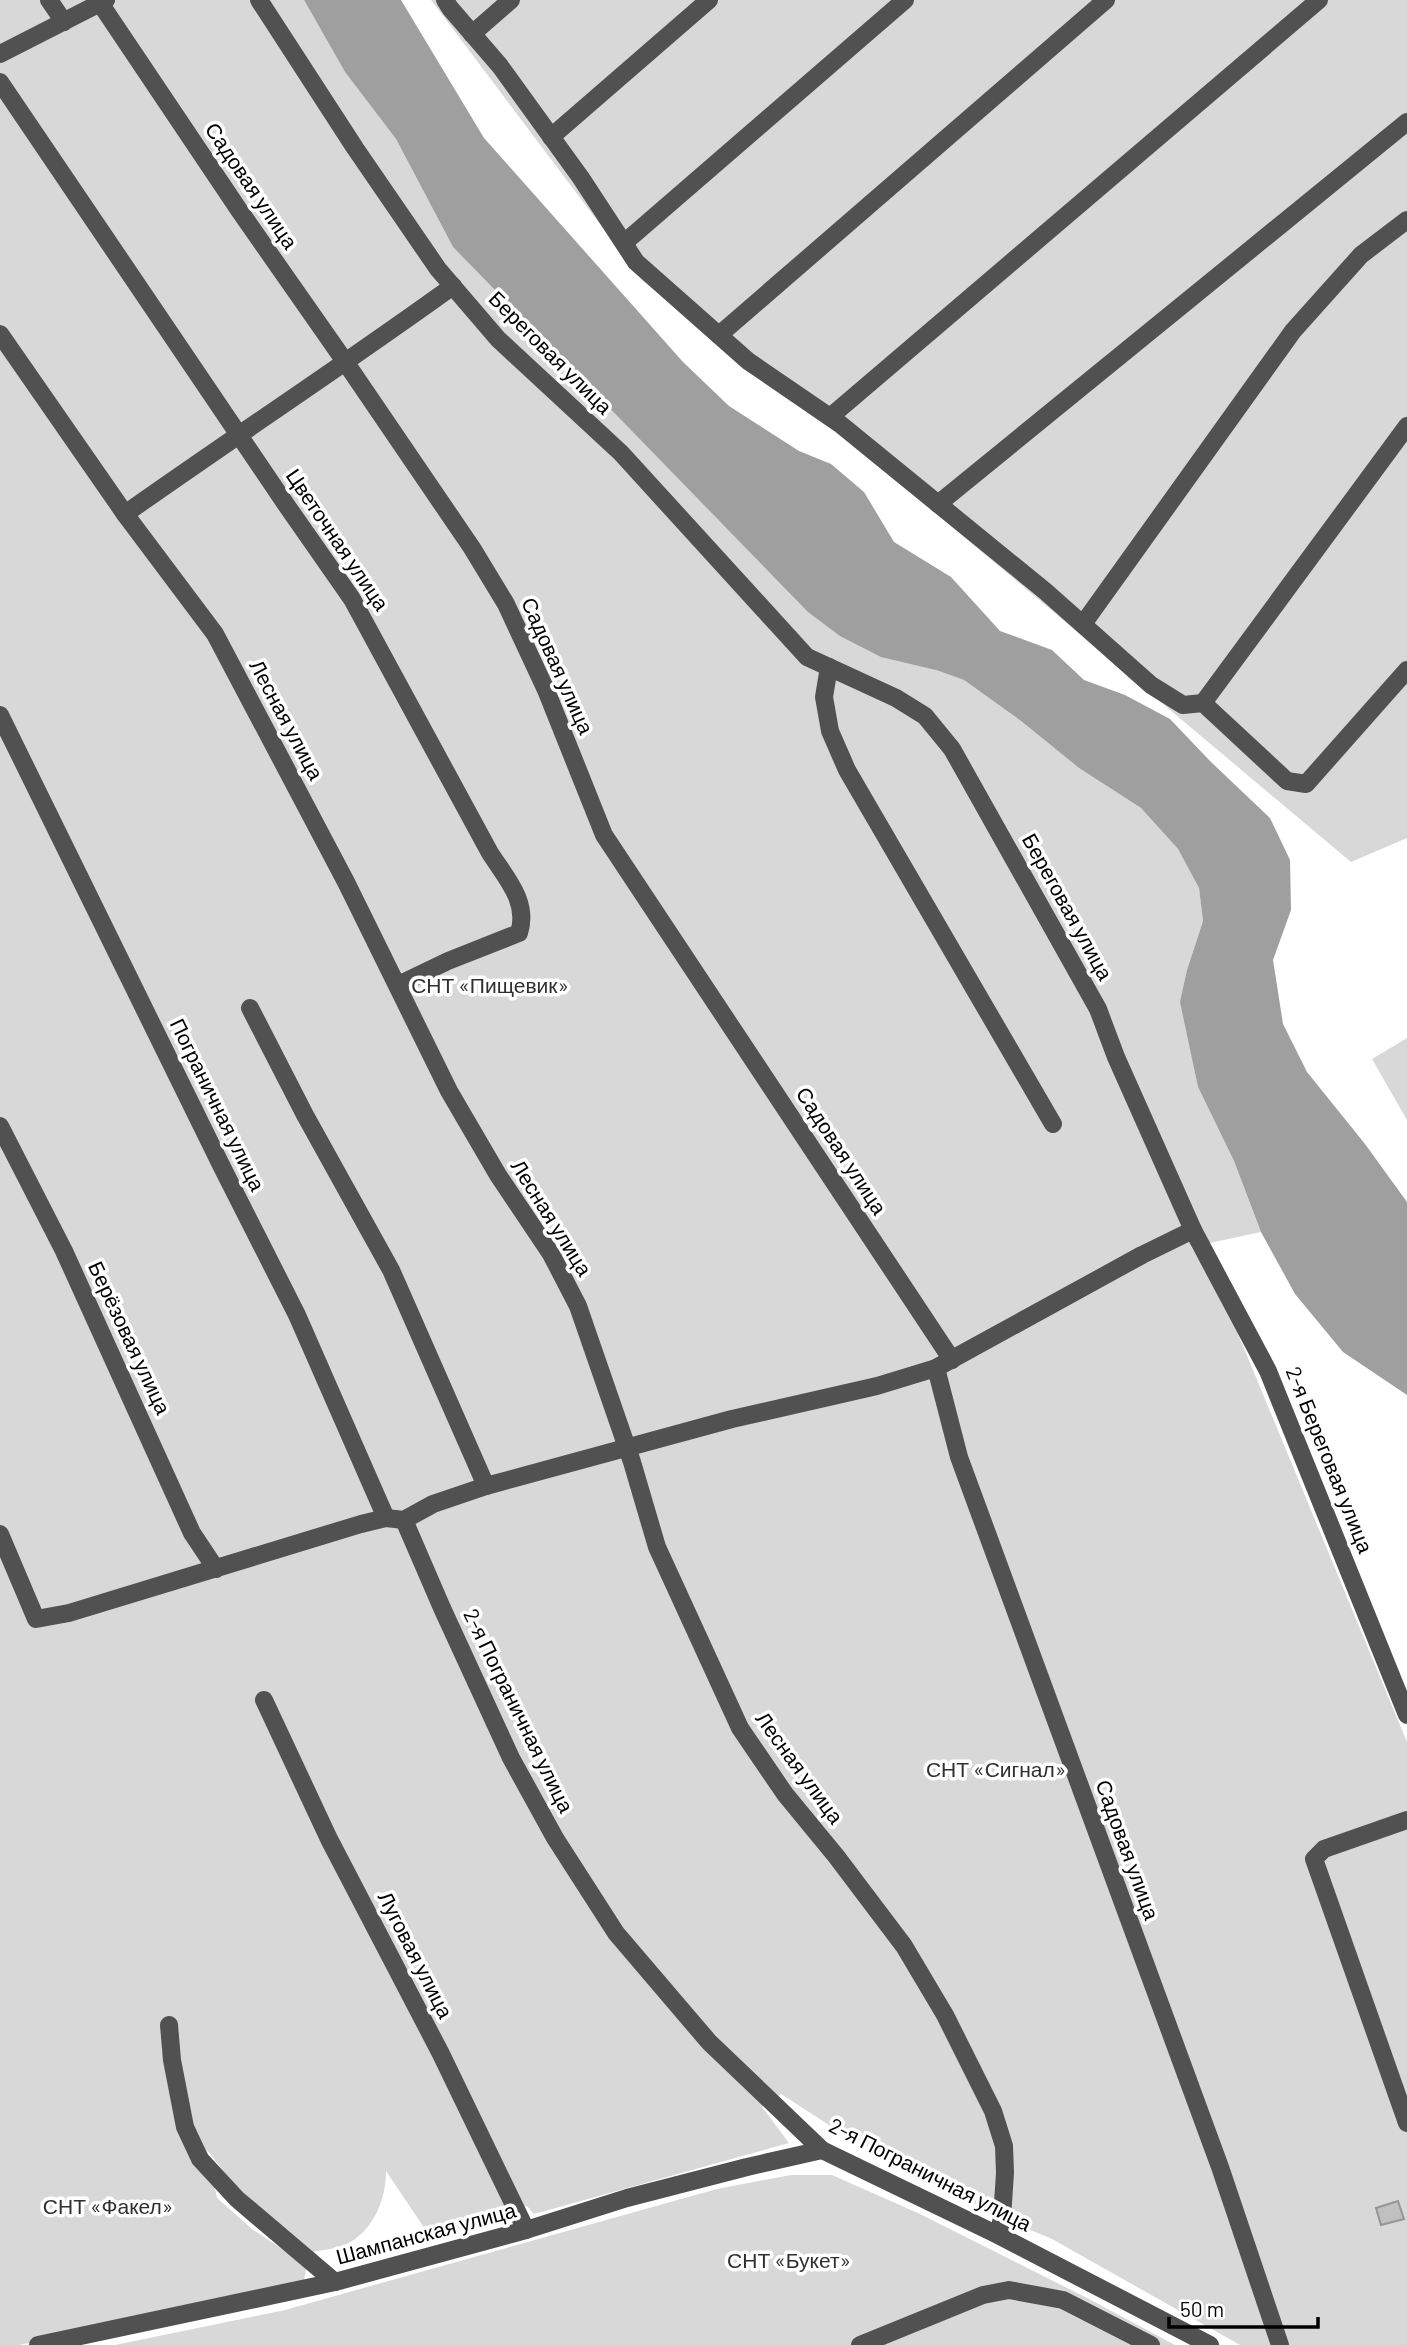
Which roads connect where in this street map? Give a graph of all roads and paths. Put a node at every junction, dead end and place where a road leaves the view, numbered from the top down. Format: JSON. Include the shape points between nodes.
{"nodes":[{"id":1,"x":49,"y":0,"type":"edge"},
{"id":2,"x":259,"y":0,"type":"edge"},
{"id":3,"x":445,"y":0,"type":"edge"},
{"id":4,"x":511,"y":0,"type":"edge"},
{"id":5,"x":709,"y":0,"type":"edge"},
{"id":6,"x":905,"y":0,"type":"edge"},
{"id":7,"x":1106,"y":0,"type":"edge"},
{"id":8,"x":1319,"y":0,"type":"edge"},
{"id":9,"x":103,"y":1,"type":"edge"},
{"id":10,"x":64,"y":22,"type":"junction"},
{"id":11,"x":472,"y":34,"type":"junction"},
{"id":12,"x":0,"y":54,"type":"edge"},
{"id":13,"x":0,"y":82,"type":"edge"},
{"id":14,"x":1407,"y":122,"type":"edge"},
{"id":15,"x":551,"y":137,"type":"junction"},
{"id":16,"x":1407,"y":220,"type":"edge"},
{"id":17,"x":624,"y":243,"type":"junction"},
{"id":18,"x":453,"y":286,"type":"junction"},
{"id":19,"x":0,"y":334,"type":"edge"},
{"id":20,"x":719,"y":335,"type":"junction"},
{"id":21,"x":346,"y":363,"type":"junction"},
{"id":22,"x":830,"y":417,"type":"junction"},
{"id":23,"x":1407,"y":426,"type":"edge"},
{"id":24,"x":239,"y":434,"type":"junction"},
{"id":25,"x":938,"y":504,"type":"junction"},
{"id":26,"x":125,"y":514,"type":"junction"},
{"id":27,"x":1083,"y":624,"type":"junction"},
{"id":28,"x":829,"y":667,"type":"junction"},
{"id":29,"x":1407,"y":670,"type":"edge"},
{"id":30,"x":1203,"y":703,"type":"junction"},
{"id":31,"x":0,"y":715,"type":"edge"},
{"id":32,"x":398,"y":985,"type":"junction"},
{"id":33,"x":250,"y":1008,"type":"dead end"},
{"id":34,"x":1053,"y":1124,"type":"dead end"},
{"id":35,"x":0,"y":1126,"type":"edge"},
{"id":36,"x":1193,"y":1230,"type":"junction"},
{"id":37,"x":952,"y":1360,"type":"junction"},
{"id":38,"x":936,"y":1368,"type":"junction"},
{"id":39,"x":627,"y":1448,"type":"junction"},
{"id":40,"x":486,"y":1486,"type":"junction"},
{"id":41,"x":386,"y":1518,"type":"junction"},
{"id":42,"x":404,"y":1520,"type":"junction"},
{"id":43,"x":0,"y":1534,"type":"edge"},
{"id":44,"x":216,"y":1569,"type":"junction"},
{"id":45,"x":264,"y":1700,"type":"dead end"},
{"id":46,"x":1407,"y":1715,"type":"edge"},
{"id":47,"x":1407,"y":1820,"type":"edge"},
{"id":48,"x":169,"y":2025,"type":"dead end"},
{"id":49,"x":1407,"y":2123,"type":"edge"},
{"id":50,"x":822,"y":2150,"type":"junction"},
{"id":51,"x":526,"y":2230,"type":"junction"},
{"id":52,"x":999,"y":2235,"type":"junction"},
{"id":53,"x":335,"y":2282,"type":"junction"},
{"id":54,"x":38,"y":2345,"type":"edge"},
{"id":55,"x":860,"y":2345,"type":"edge"},
{"id":56,"x":1152,"y":2345,"type":"edge"},
{"id":57,"x":1210,"y":2345,"type":"edge"},
{"id":58,"x":1280,"y":2345,"type":"edge"}],
"edges":[{"from":1,"to":10,"type":"street"},
{"from":2,"to":18,"type":"street","name":"Береговая улица","via":[[355,148]]},
{"from":3,"to":11,"type":"street"},
{"from":4,"to":11,"type":"street"},
{"from":5,"to":15,"type":"street"},
{"from":6,"to":17,"type":"street"},
{"from":7,"to":20,"type":"street"},
{"from":8,"to":22,"type":"street"},
{"from":9,"to":10,"type":"street"},
{"from":9,"to":21,"type":"street","name":"Садовая улица","via":[[239,210]]},
{"from":10,"to":12,"type":"street"},
{"from":11,"to":15,"type":"street"},
{"from":13,"to":24,"type":"street","name":"Цветочная улица"},
{"from":14,"to":25,"type":"street"},
{"from":15,"to":17,"type":"street"},
{"from":16,"to":27,"type":"street","via":[[1361,255],[1293,331]]},
{"from":17,"to":20,"type":"street","via":[[636,262]]},
{"from":18,"to":21,"type":"street"},
{"from":18,"to":28,"type":"street","name":"Береговая улица","via":[[498,339],[621,453],[807,657]]},
{"from":19,"to":26,"type":"street","name":"Лесная улица"},
{"from":20,"to":22,"type":"street","via":[[748,361]]},
{"from":21,"to":24,"type":"street"},
{"from":21,"to":37,"type":"street","name":"Садовая улица","via":[[506,604],[604,835]]},
{"from":22,"to":25,"type":"street"},
{"from":23,"to":30,"type":"street"},
{"from":24,"to":26,"type":"street"},
{"from":24,"to":32,"type":"street","name":"Цветочная улица","via":[[352,599],[521,906],[519,933]]},
{"from":25,"to":27,"type":"street"},
{"from":26,"to":32,"type":"street","name":"Лесная улица","via":[[215,634]]},
{"from":27,"to":30,"type":"street","via":[[1151,685],[1183,705]]},
{"from":28,"to":34,"type":"street","via":[[824,697],[830,731],[847,770]]},
{"from":28,"to":36,"type":"street","name":"Береговая улица","via":[[925,716],[952,748],[1098,1009]]},
{"from":29,"to":30,"type":"street","via":[[1306,784],[1287,781]]},
{"from":31,"to":41,"type":"street","name":"Пограничная улица","via":[[297,1315]]},
{"from":32,"to":39,"type":"street","name":"Лесная улица","via":[[449,1091],[551,1254],[578,1306]]},
{"from":33,"to":40,"type":"street","via":[[391,1270]]},
{"from":35,"to":44,"type":"street","name":"Берёзовая улица","via":[[70,1264],[192,1533]]},
{"from":36,"to":37,"type":"street"},
{"from":36,"to":46,"type":"street","name":"2-я Береговая улица","via":[[1268,1371]]},
{"from":37,"to":38,"type":"street"},
{"from":38,"to":39,"type":"street"},
{"from":38,"to":58,"type":"street","name":"Садовая улица","via":[[959,1457],[1216,2155]]},
{"from":39,"to":40,"type":"street"},
{"from":39,"to":52,"type":"street","name":"Лесная улица","via":[[657,1547],[740,1728],[785,1794],[904,1945],[993,2111],[1004,2146]]},
{"from":40,"to":42,"type":"street","via":[[433,1504]]},
{"from":41,"to":42,"type":"street"},
{"from":41,"to":44,"type":"street"},
{"from":42,"to":50,"type":"street","name":"2-я Пограничная улица","via":[[511,1758],[616,1933],[709,2042]]},
{"from":43,"to":44,"type":"street","via":[[36,1619]]},
{"from":45,"to":51,"type":"street","name":"Луговая улица"},
{"from":47,"to":49,"type":"street","via":[[1324,1849],[1314,1859]]},
{"from":48,"to":53,"type":"street","via":[[185,2127],[200,2159],[237,2199]]},
{"from":50,"to":51,"type":"street","name":"Шампанская улица","via":[[627,2198]]},
{"from":50,"to":52,"type":"street","name":"2-я Пограничная улица"},
{"from":51,"to":53,"type":"street","name":"Шампанская улица"},
{"from":52,"to":57,"type":"street","name":"2-я Пограничная улица"},
{"from":53,"to":54,"type":"street","name":"Шампанская улица"},
{"from":55,"to":56,"type":"street","via":[[983,2295],[1009,2290],[1063,2300]]}]}
